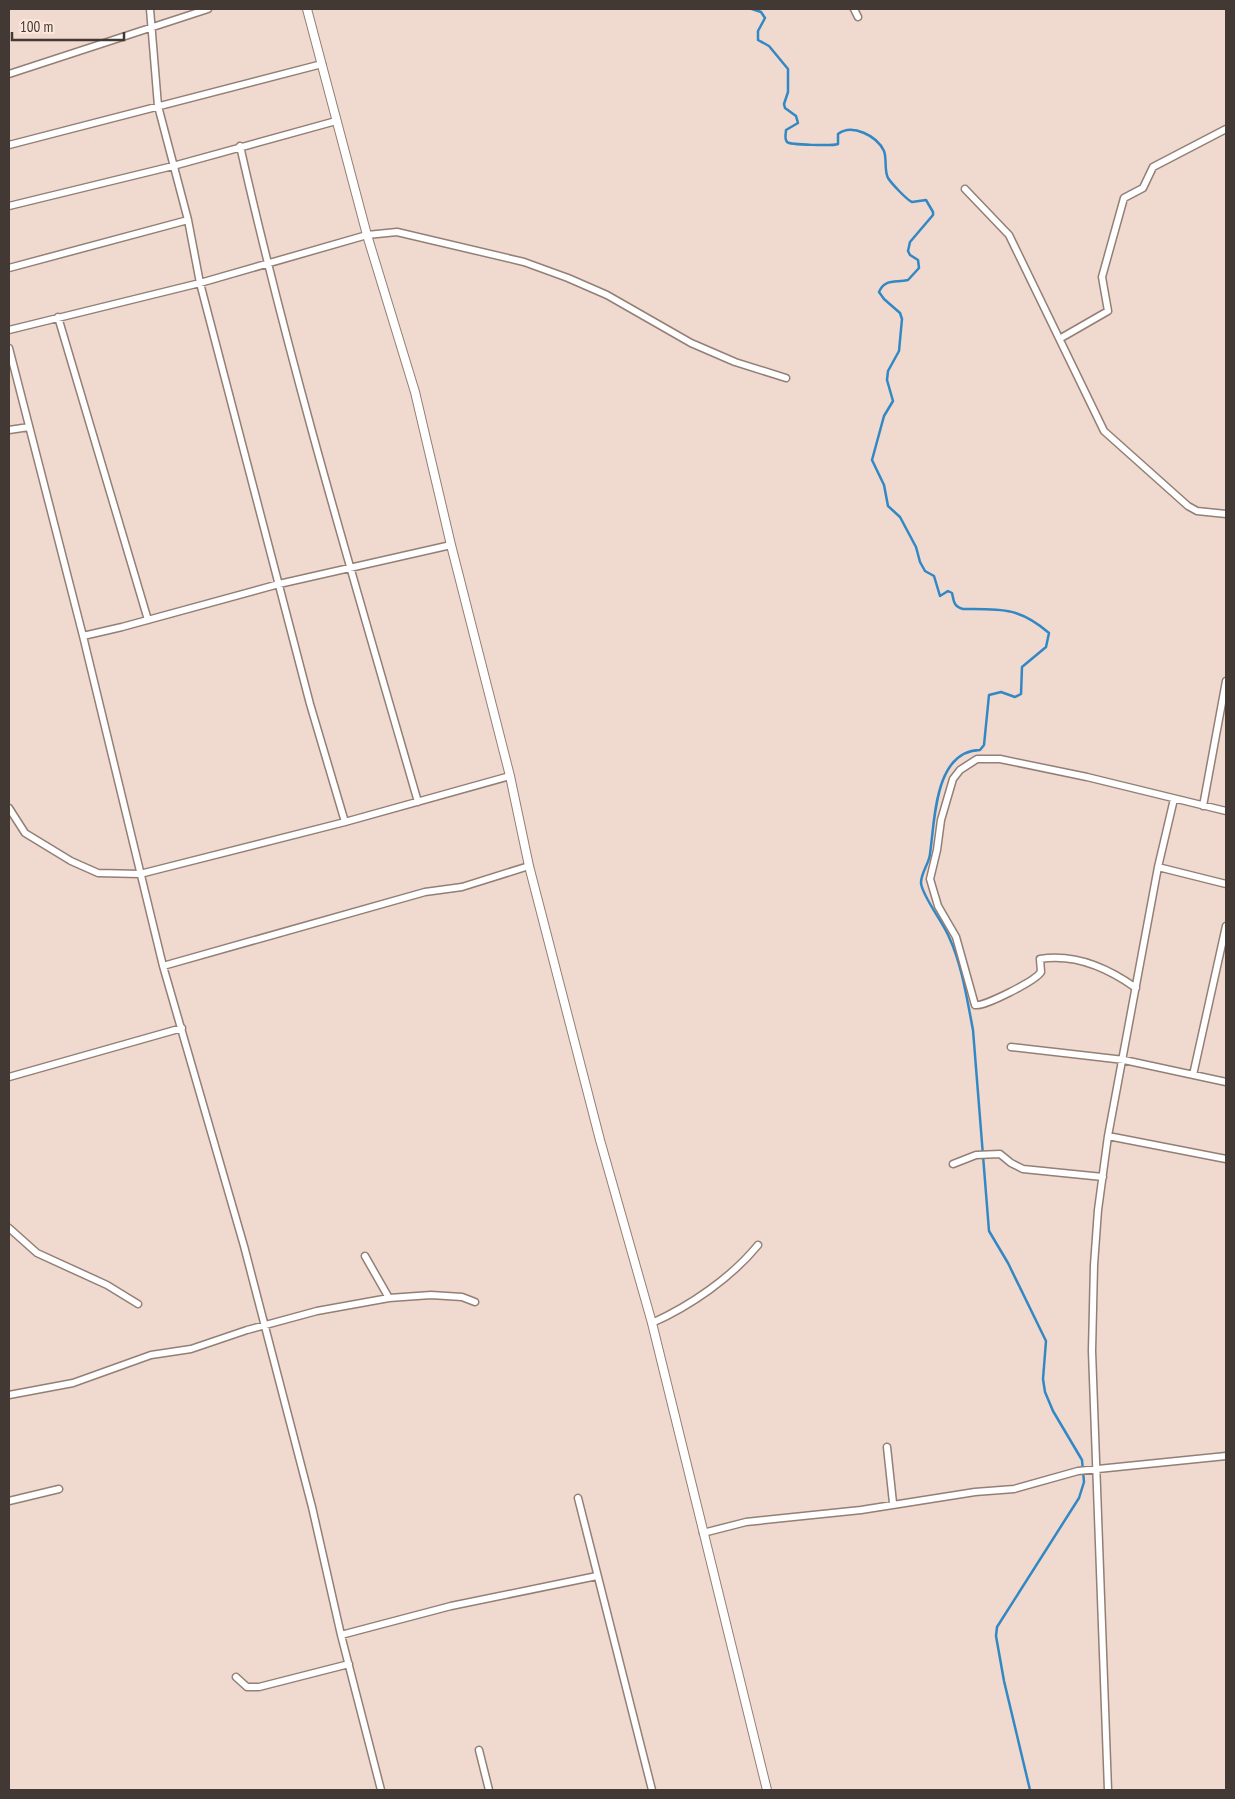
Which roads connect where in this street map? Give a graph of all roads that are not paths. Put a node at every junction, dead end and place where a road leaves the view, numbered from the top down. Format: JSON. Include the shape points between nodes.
{"nodes":[{"id":1,"x":150,"y":9,"type":"edge"},
{"id":2,"x":208,"y":9,"type":"edge"},
{"id":3,"x":307,"y":9,"type":"edge"},
{"id":4,"x":854,"y":9,"type":"edge"},
{"id":5,"x":858,"y":17,"type":"dead end"},
{"id":6,"x":152,"y":28,"type":"junction"},
{"id":7,"x":322,"y":64,"type":"junction"},
{"id":8,"x":9,"y":74,"type":"edge"},
{"id":9,"x":158,"y":106,"type":"junction"},
{"id":10,"x":336,"y":122,"type":"junction"},
{"id":11,"x":1226,"y":130,"type":"edge"},
{"id":12,"x":9,"y":145,"type":"edge"},
{"id":13,"x":240,"y":146,"type":"junction"},
{"id":14,"x":173,"y":166,"type":"junction"},
{"id":15,"x":965,"y":189,"type":"dead end"},
{"id":16,"x":9,"y":206,"type":"edge"},
{"id":17,"x":188,"y":220,"type":"junction"},
{"id":18,"x":368,"y":235,"type":"junction"},
{"id":19,"x":267,"y":266,"type":"junction"},
{"id":20,"x":9,"y":268,"type":"edge"},
{"id":21,"x":200,"y":283,"type":"junction"},
{"id":22,"x":58,"y":317,"type":"junction"},
{"id":23,"x":9,"y":330,"type":"edge"},
{"id":24,"x":1060,"y":338,"type":"junction"},
{"id":25,"x":9,"y":348,"type":"edge"},
{"id":26,"x":786,"y":378,"type":"dead end"},
{"id":27,"x":29,"y":427,"type":"junction"},
{"id":28,"x":9,"y":430,"type":"edge"},
{"id":29,"x":1226,"y":514,"type":"edge"},
{"id":30,"x":451,"y":545,"type":"junction"},
{"id":31,"x":350,"y":567,"type":"junction"},
{"id":32,"x":279,"y":584,"type":"junction"},
{"id":33,"x":148,"y":620,"type":"junction"},
{"id":34,"x":83,"y":636,"type":"junction"},
{"id":35,"x":1226,"y":681,"type":"edge"},
{"id":36,"x":510,"y":776,"type":"junction"},
{"id":37,"x":1174,"y":799,"type":"junction"},
{"id":38,"x":418,"y":802,"type":"junction"},
{"id":39,"x":1203,"y":806,"type":"junction"},
{"id":40,"x":9,"y":808,"type":"edge"},
{"id":41,"x":1226,"y":811,"type":"edge"},
{"id":42,"x":345,"y":822,"type":"junction"},
{"id":43,"x":529,"y":866,"type":"junction"},
{"id":44,"x":1158,"y":867,"type":"junction"},
{"id":45,"x":140,"y":874,"type":"junction"},
{"id":46,"x":1226,"y":884,"type":"edge"},
{"id":47,"x":1226,"y":926,"type":"edge"},
{"id":48,"x":163,"y":966,"type":"junction"},
{"id":49,"x":1136,"y":988,"type":"junction"},
{"id":50,"x":182,"y":1028,"type":"junction"},
{"id":51,"x":1011,"y":1047,"type":"dead end"},
{"id":52,"x":1124,"y":1060,"type":"junction"},
{"id":53,"x":1193,"y":1075,"type":"junction"},
{"id":54,"x":9,"y":1077,"type":"edge"},
{"id":55,"x":1226,"y":1082,"type":"edge"},
{"id":56,"x":1108,"y":1136,"type":"junction"},
{"id":57,"x":1226,"y":1159,"type":"edge"},
{"id":58,"x":953,"y":1164,"type":"dead end"},
{"id":59,"x":1103,"y":1177,"type":"junction"},
{"id":60,"x":9,"y":1228,"type":"edge"},
{"id":61,"x":758,"y":1245,"type":"dead end"},
{"id":62,"x":364,"y":1256,"type":"dead end"},
{"id":63,"x":389,"y":1298,"type":"junction"},
{"id":64,"x":475,"y":1302,"type":"dead end"},
{"id":65,"x":138,"y":1304,"type":"dead end"},
{"id":66,"x":652,"y":1323,"type":"junction"},
{"id":67,"x":265,"y":1326,"type":"junction"},
{"id":68,"x":9,"y":1395,"type":"edge"},
{"id":69,"x":887,"y":1447,"type":"dead end"},
{"id":70,"x":1226,"y":1456,"type":"edge"},
{"id":71,"x":1094,"y":1469,"type":"junction"},
{"id":72,"x":59,"y":1489,"type":"dead end"},
{"id":73,"x":578,"y":1498,"type":"dead end"},
{"id":74,"x":9,"y":1501,"type":"edge"},
{"id":75,"x":893,"y":1503,"type":"junction"},
{"id":76,"x":703,"y":1533,"type":"junction"},
{"id":77,"x":597,"y":1576,"type":"junction"},
{"id":78,"x":341,"y":1635,"type":"junction"},
{"id":79,"x":349,"y":1664,"type":"junction"},
{"id":80,"x":236,"y":1677,"type":"dead end"},
{"id":81,"x":479,"y":1750,"type":"dead end"},
{"id":82,"x":381,"y":1790,"type":"edge"},
{"id":83,"x":489,"y":1790,"type":"edge"},
{"id":84,"x":652,"y":1790,"type":"edge"},
{"id":85,"x":767,"y":1790,"type":"edge"},
{"id":86,"x":1108,"y":1790,"type":"edge"}],
"edges":[{"from":1,"to":6,"type":"street"},
{"from":2,"to":6,"type":"street"},
{"from":3,"to":7,"type":"street"},
{"from":4,"to":5,"type":"street"},
{"from":6,"to":8,"type":"street"},
{"from":6,"to":9,"type":"street"},
{"from":7,"to":9,"type":"street"},
{"from":7,"to":10,"type":"street"},
{"from":9,"to":12,"type":"street"},
{"from":9,"to":14,"type":"street"},
{"from":10,"to":13,"type":"street"},
{"from":10,"to":18,"type":"street"},
{"from":11,"to":24,"type":"street","via":[[1154,167],[1143,188],[1124,198],[1102,277],[1108,311]]},
{"from":13,"to":14,"type":"street"},
{"from":13,"to":19,"type":"street"},
{"from":14,"to":16,"type":"street"},
{"from":14,"to":17,"type":"street"},
{"from":15,"to":24,"type":"street","via":[[1008,232]]},
{"from":17,"to":20,"type":"street"},
{"from":17,"to":21,"type":"street"},
{"from":18,"to":19,"type":"street"},
{"from":18,"to":26,"type":"street","via":[[402,233],[524,262],[607,294],[691,343],[735,362]]},
{"from":18,"to":30,"type":"street","via":[[415,392]]},
{"from":19,"to":21,"type":"street"},
{"from":19,"to":31,"type":"street"},
{"from":21,"to":22,"type":"street"},
{"from":21,"to":32,"type":"street"},
{"from":22,"to":23,"type":"street"},
{"from":22,"to":33,"type":"street"},
{"from":24,"to":29,"type":"street","via":[[1106,434],[1188,506],[1197,511]]},
{"from":25,"to":27,"type":"street"},
{"from":27,"to":28,"type":"street"},
{"from":27,"to":34,"type":"street"},
{"from":30,"to":31,"type":"street"},
{"from":30,"to":36,"type":"street"},
{"from":31,"to":32,"type":"street"},
{"from":31,"to":38,"type":"street"},
{"from":32,"to":33,"type":"street"},
{"from":32,"to":42,"type":"street"},
{"from":33,"to":34,"type":"street"},
{"from":34,"to":45,"type":"street"},
{"from":35,"to":39,"type":"street"},
{"from":36,"to":38,"type":"street"},
{"from":36,"to":43,"type":"street"},
{"from":37,"to":39,"type":"street"},
{"from":37,"to":44,"type":"street"},
{"from":37,"to":49,"type":"street","via":[[1087,776],[983,758],[960,770],[953,779],[941,820],[930,882],[938,906],[956,937],[975,1005],[986,1003],[1030,981],[1041,972],[1040,959],[1097,964]]},
{"from":38,"to":42,"type":"street"},
{"from":39,"to":41,"type":"street"},
{"from":40,"to":45,"type":"street","via":[[25,833],[71,861],[98,873]]},
{"from":42,"to":45,"type":"street"},
{"from":43,"to":48,"type":"street"},
{"from":43,"to":66,"type":"street","via":[[605,1158]]},
{"from":44,"to":46,"type":"street"},
{"from":44,"to":49,"type":"street"},
{"from":45,"to":48,"type":"street"},
{"from":47,"to":53,"type":"street"},
{"from":48,"to":50,"type":"street"},
{"from":49,"to":52,"type":"street"},
{"from":50,"to":54,"type":"street"},
{"from":50,"to":67,"type":"street"},
{"from":51,"to":52,"type":"street"},
{"from":52,"to":53,"type":"street"},
{"from":52,"to":56,"type":"street"},
{"from":53,"to":55,"type":"street"},
{"from":56,"to":57,"type":"street"},
{"from":56,"to":59,"type":"street"},
{"from":58,"to":59,"type":"street","via":[[976,1155],[1000,1154],[1023,1169]]},
{"from":59,"to":71,"type":"street","via":[[1093,1282]]},
{"from":60,"to":65,"type":"street","via":[[37,1253],[107,1284]]},
{"from":61,"to":66,"type":"street","via":[[734,1270],[674,1313]]},
{"from":62,"to":63,"type":"street"},
{"from":63,"to":64,"type":"street","via":[[432,1295],[462,1297]]},
{"from":63,"to":67,"type":"street","via":[[317,1310]]},
{"from":66,"to":76,"type":"street"},
{"from":67,"to":68,"type":"street","via":[[191,1349],[151,1355],[73,1383]]},
{"from":67,"to":78,"type":"street"},
{"from":69,"to":75,"type":"street"},
{"from":70,"to":71,"type":"street"},
{"from":71,"to":75,"type":"street","via":[[1014,1489]]},
{"from":71,"to":86,"type":"street"},
{"from":72,"to":74,"type":"street"},
{"from":73,"to":77,"type":"street"},
{"from":75,"to":76,"type":"street","via":[[861,1510],[746,1522]]},
{"from":76,"to":85,"type":"street"},
{"from":77,"to":78,"type":"street","via":[[451,1606]]},
{"from":77,"to":84,"type":"street"},
{"from":78,"to":79,"type":"street"},
{"from":79,"to":80,"type":"street","via":[[259,1687],[247,1687]]},
{"from":79,"to":82,"type":"street"},
{"from":81,"to":83,"type":"street"}]}
